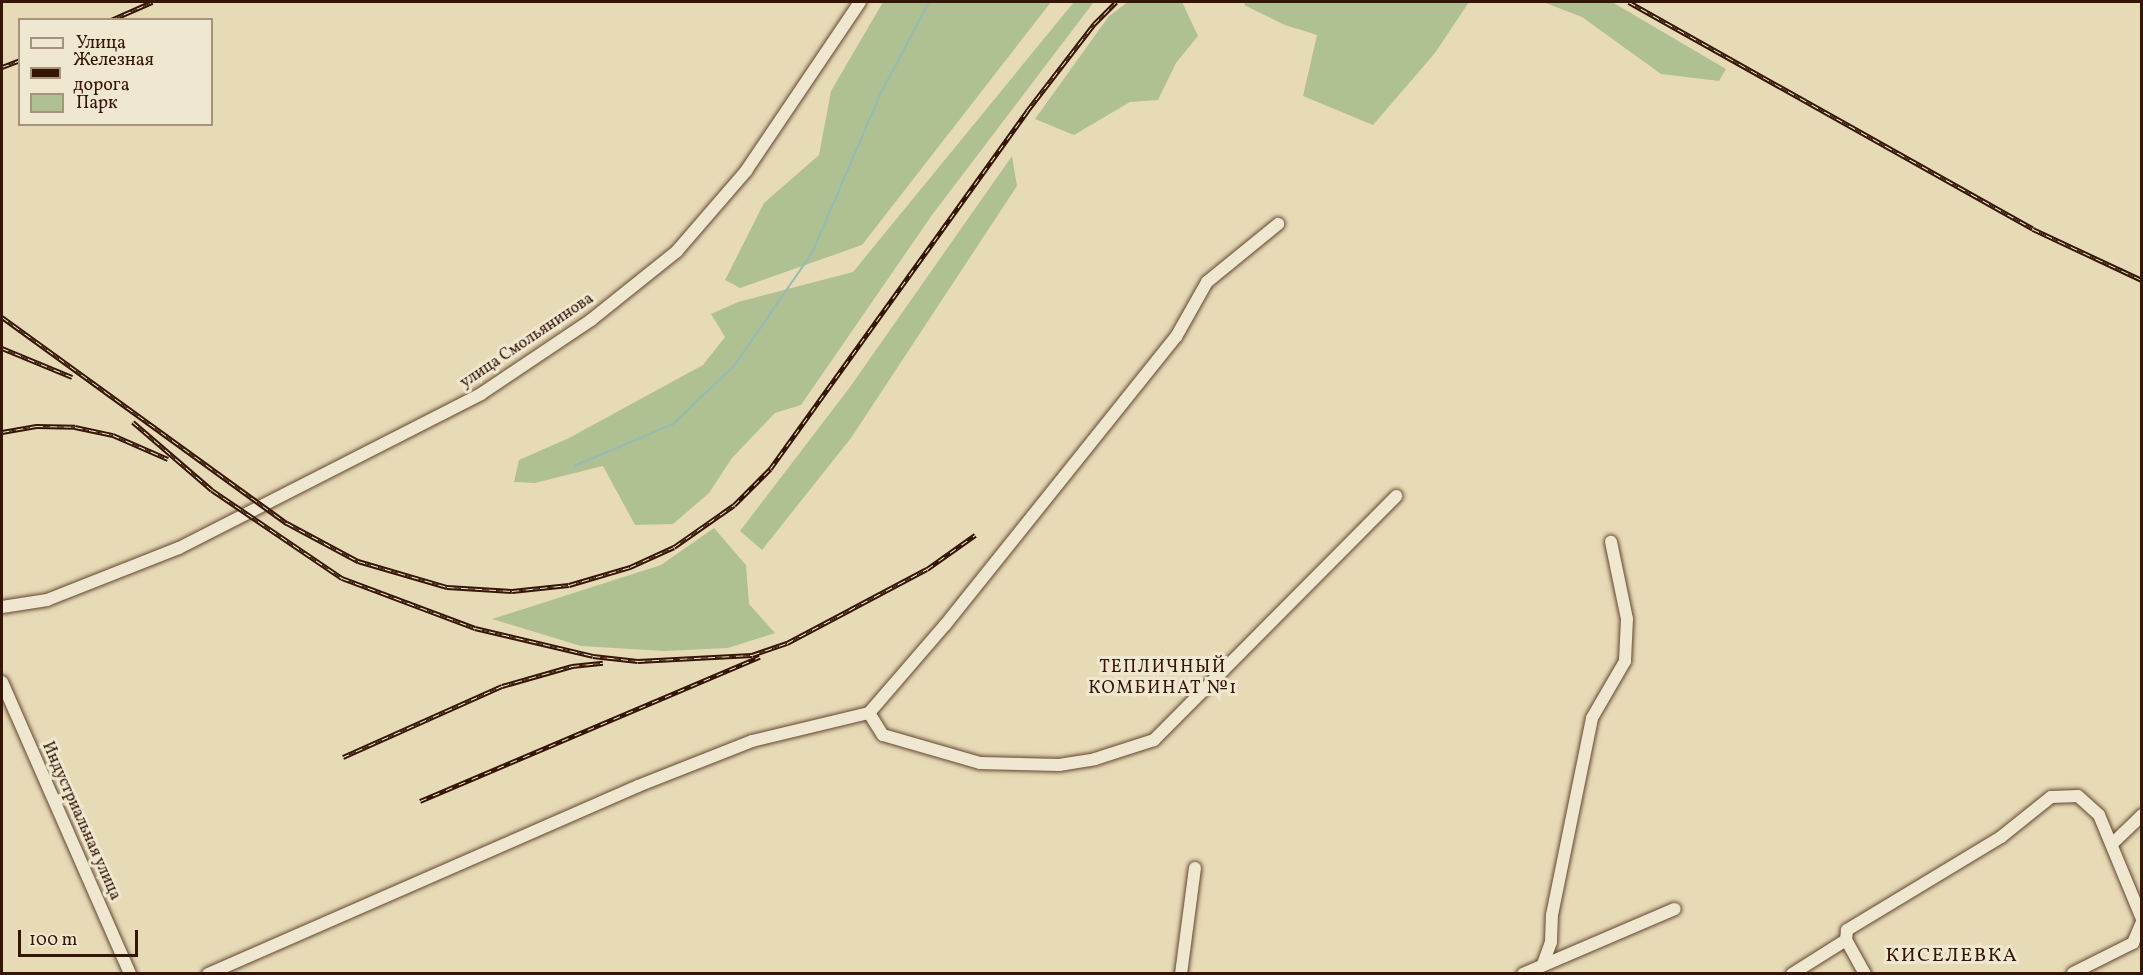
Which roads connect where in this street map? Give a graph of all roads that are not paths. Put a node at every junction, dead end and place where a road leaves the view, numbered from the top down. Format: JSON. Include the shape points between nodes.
{"nodes":[{"id":1,"x":860,"y":2,"type":"edge"},
{"id":2,"x":1278,"y":224,"type":"dead end"},
{"id":3,"x":1396,"y":496,"type":"dead end"},
{"id":4,"x":1611,"y":542,"type":"dead end"},
{"id":5,"x":2,"y":607,"type":"edge"},
{"id":6,"x":2,"y":682,"type":"edge"},
{"id":7,"x":869,"y":713,"type":"junction"},
{"id":8,"x":2142,"y":815,"type":"edge"},
{"id":9,"x":2112,"y":844,"type":"junction"},
{"id":10,"x":1195,"y":868,"type":"dead end"},
{"id":11,"x":1675,"y":909,"type":"dead end"},
{"id":12,"x":2142,"y":921,"type":"edge"},
{"id":13,"x":1846,"y":940,"type":"junction"},
{"id":14,"x":1543,"y":964,"type":"junction"},
{"id":15,"x":2073,"y":973,"type":"edge"},
{"id":16,"x":130,"y":974,"type":"edge"},
{"id":17,"x":208,"y":974,"type":"edge"},
{"id":18,"x":1181,"y":974,"type":"edge"},
{"id":19,"x":1523,"y":974,"type":"edge"},
{"id":20,"x":1792,"y":974,"type":"edge"},
{"id":21,"x":1865,"y":974,"type":"edge"}],
"edges":[{"from":1,"to":5,"type":"street","name":"улица Смольянинова","via":[[746,171],[677,251],[591,320],[481,394],[179,548],[47,600]]},
{"from":2,"to":7,"type":"street","via":[[1207,282],[1176,337],[945,625]]},
{"from":3,"to":7,"type":"street","via":[[1154,740],[1095,759],[1059,765],[980,763],[884,735]]},
{"from":4,"to":14,"type":"street","via":[[1627,619],[1625,661],[1592,718],[1552,915],[1551,942]]},
{"from":6,"to":16,"type":"street","name":"Индустриальная улица"},
{"from":7,"to":17,"type":"street","via":[[752,741],[680,769]]},
{"from":8,"to":9,"type":"street"},
{"from":9,"to":12,"type":"street"},
{"from":9,"to":13,"type":"street","via":[[2107,827],[2088,803],[2078,796],[2051,797],[2001,837],[1847,930]]},
{"from":10,"to":18,"type":"street"},
{"from":11,"to":14,"type":"street"},
{"from":12,"to":15,"type":"street","via":[[2133,943]]},
{"from":13,"to":20,"type":"street"},
{"from":13,"to":21,"type":"street"},
{"from":14,"to":19,"type":"street"}]}
